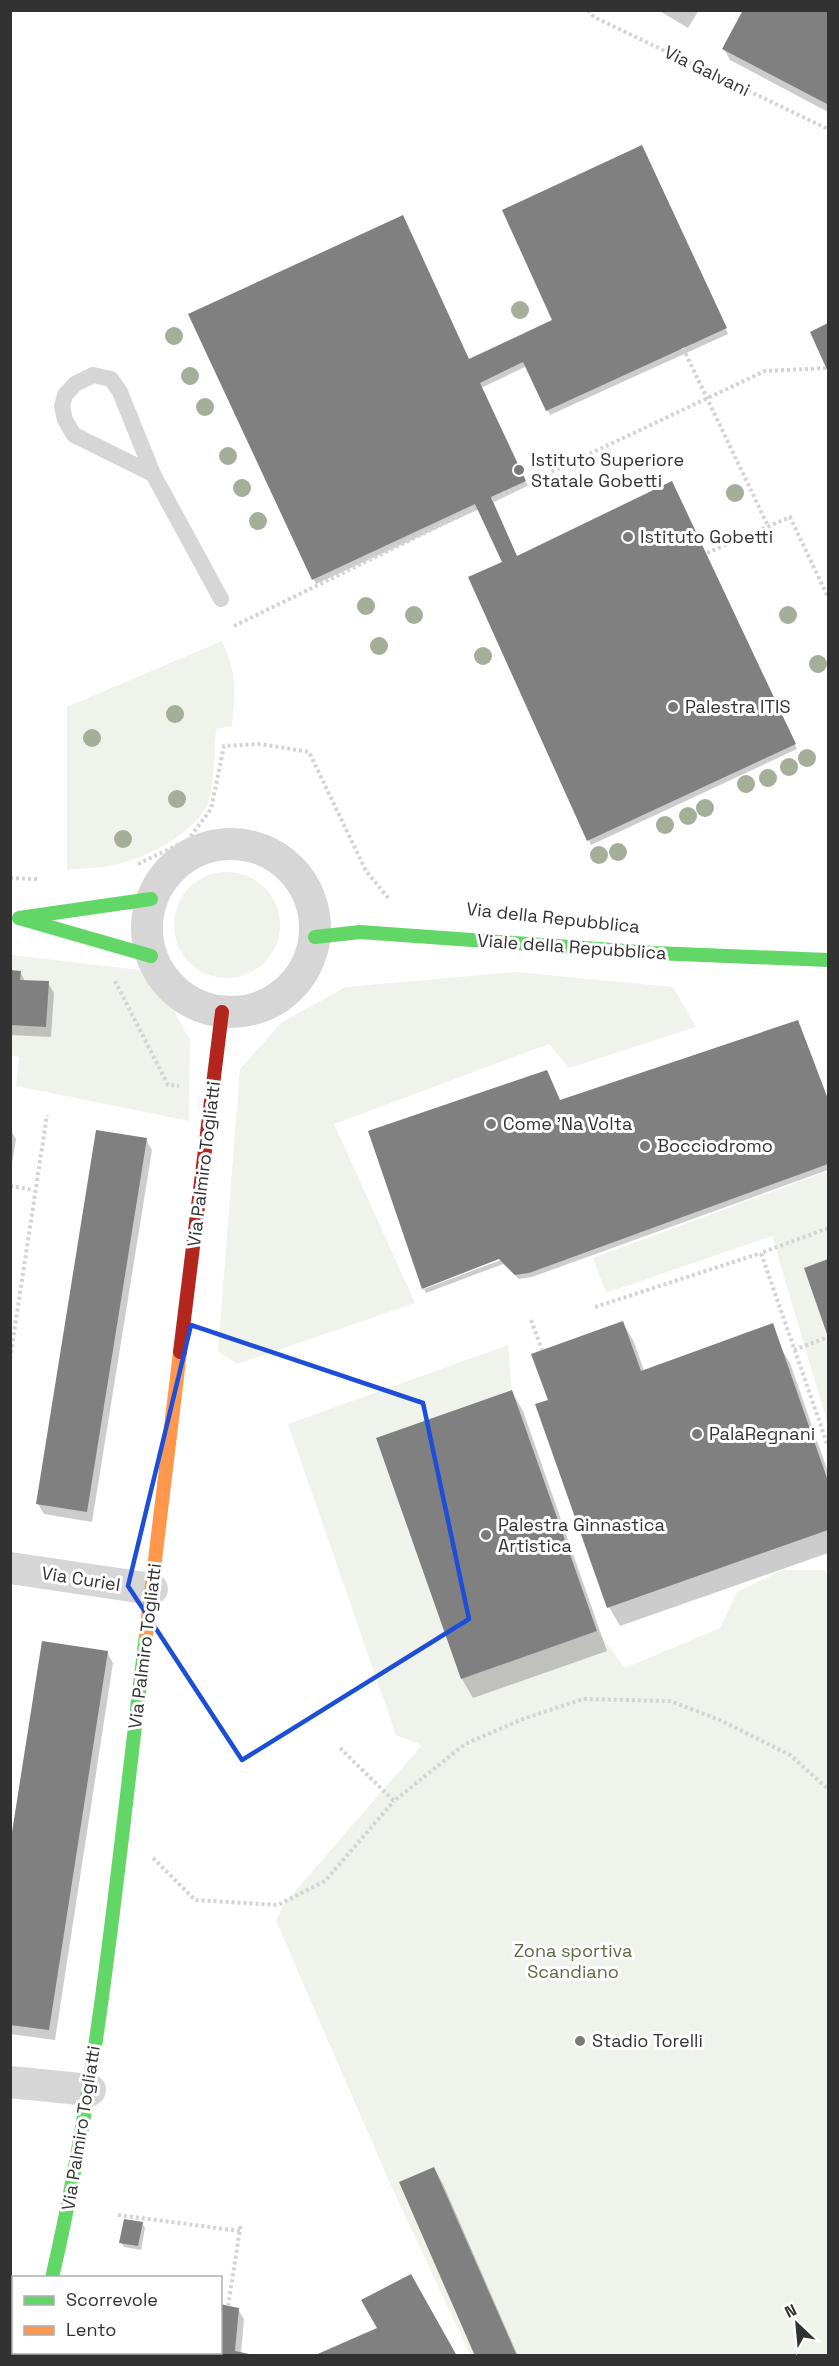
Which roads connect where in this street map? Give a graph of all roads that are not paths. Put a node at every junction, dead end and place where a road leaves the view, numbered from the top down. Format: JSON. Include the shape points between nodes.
{"nodes":[{"id":1,"x":153,"y":474,"type":"junction"},
{"id":2,"x":221,"y":599,"type":"dead end"},
{"id":3,"x":151,"y":899,"type":"junction"},
{"id":4,"x":15,"y":918,"type":"edge"},
{"id":5,"x":315,"y":937,"type":"junction"},
{"id":6,"x":151,"y":956,"type":"junction"},
{"id":7,"x":828,"y":960,"type":"edge"},
{"id":8,"x":222,"y":1012,"type":"junction"},
{"id":9,"x":10,"y":1568,"type":"edge"},
{"id":10,"x":152,"y":1589,"type":"junction"},
{"id":11,"x":10,"y":2082,"type":"edge"},
{"id":12,"x":90,"y":2090,"type":"junction"},
{"id":13,"x":52,"y":2276,"type":"edge"}],
"edges":[{"from":1,"to":1,"type":"lane","via":[[111,379],[93,375],[75,384],[65,395],[62,406],[74,435]]},
{"from":1,"to":2,"type":"lane"},
{"from":3,"to":4,"type":"street"},
{"from":3,"to":5,"type":"street","via":[[165,875],[188,855],[213,846],[243,844],[271,854],[297,875],[312,906]]},
{"from":3,"to":6,"type":"street","via":[[146,933]]},
{"from":4,"to":6,"type":"street"},
{"from":5,"to":7,"type":"street","name":"Viale della Repubblica","via":[[360,932],[654,953]]},
{"from":5,"to":8,"type":"street","via":[[307,964],[291,987],[262,1006],[243,1012]]},
{"from":6,"to":8,"type":"street","via":[[164,980],[186,1000]]},
{"from":8,"to":10,"type":"street","name":"Via Palmiro Togliatti"},
{"from":9,"to":10,"type":"street","name":"Via Curiel"},
{"from":10,"to":12,"type":"street","name":"Via Palmiro Togliatti","via":[[123,1850]]},
{"from":11,"to":12,"type":"street"},
{"from":12,"to":13,"type":"street","name":"Via Palmiro Togliatti"}]}
